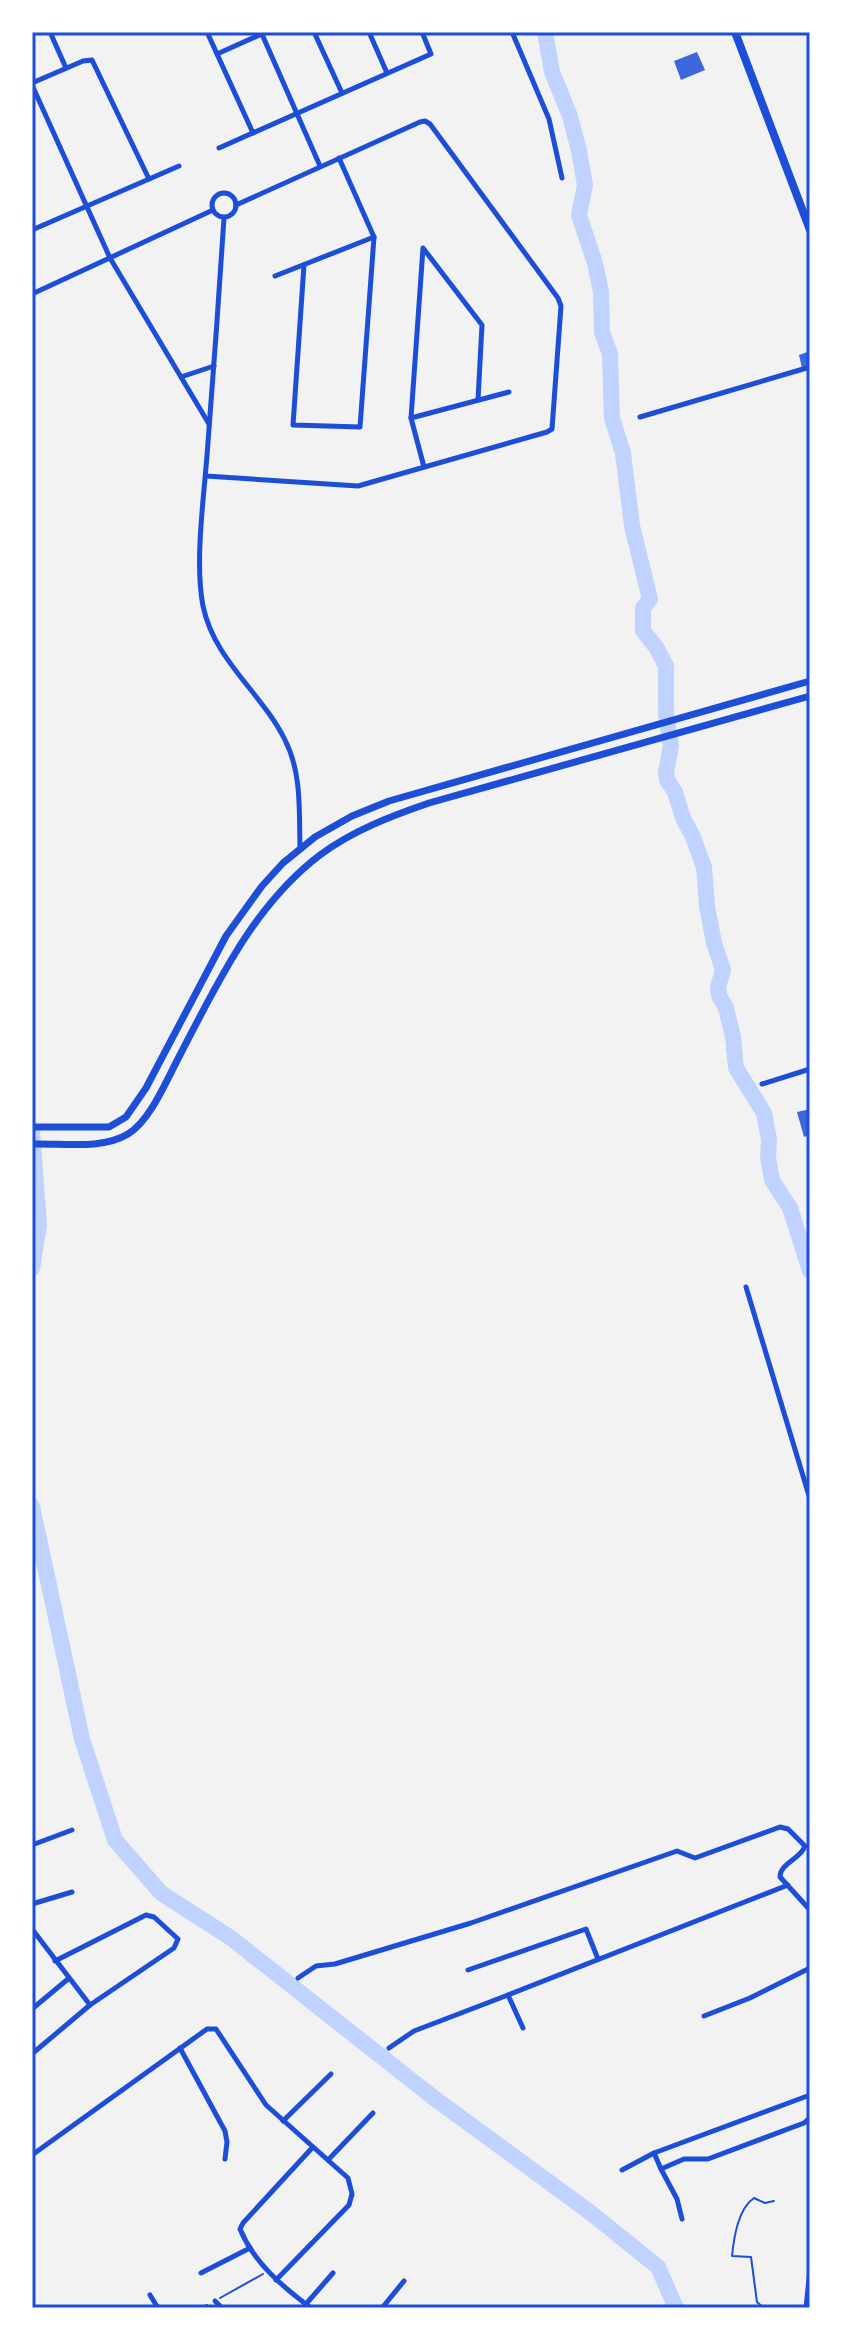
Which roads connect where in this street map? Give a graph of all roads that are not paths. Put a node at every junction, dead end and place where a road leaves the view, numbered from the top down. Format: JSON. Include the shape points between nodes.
{"nodes":[{"id":1,"x":50,"y":32,"type":"edge"},
{"id":2,"x":207,"y":32,"type":"edge"},
{"id":3,"x":314,"y":32,"type":"edge"},
{"id":4,"x":369,"y":32,"type":"edge"},
{"id":5,"x":422,"y":32,"type":"edge"},
{"id":6,"x":512,"y":32,"type":"edge"},
{"id":7,"x":735,"y":32,"type":"edge"},
{"id":8,"x":263,"y":33,"type":"edge"},
{"id":9,"x":217,"y":54,"type":"junction"},
{"id":10,"x":66,"y":68,"type":"junction"},
{"id":11,"x":387,"y":73,"type":"junction"},
{"id":12,"x":32,"y":84,"type":"edge"},
{"id":13,"x":342,"y":93,"type":"junction"},
{"id":14,"x":297,"y":113,"type":"junction"},
{"id":15,"x":253,"y":133,"type":"junction"},
{"id":16,"x":219,"y":148,"type":"dead end"},
{"id":17,"x":339,"y":158,"type":"junction"},
{"id":18,"x":179,"y":166,"type":"dead end"},
{"id":19,"x":320,"y":166,"type":"junction"},
{"id":20,"x":562,"y":178,"type":"dead end"},
{"id":21,"x":149,"y":179,"type":"junction"},
{"id":22,"x":236,"y":205,"type":"junction"},
{"id":23,"x":87,"y":206,"type":"junction"},
{"id":24,"x":213,"y":210,"type":"junction"},
{"id":25,"x":224,"y":218,"type":"junction"},
{"id":26,"x":32,"y":230,"type":"edge"},
{"id":27,"x":810,"y":230,"type":"edge"},
{"id":28,"x":374,"y":237,"type":"junction"},
{"id":29,"x":110,"y":258,"type":"junction"},
{"id":30,"x":304,"y":265,"type":"junction"},
{"id":31,"x":275,"y":276,"type":"dead end"},
{"id":32,"x":32,"y":294,"type":"edge"},
{"id":33,"x":214,"y":366,"type":"junction"},
{"id":34,"x":810,"y":367,"type":"edge"},
{"id":35,"x":181,"y":377,"type":"junction"},
{"id":36,"x":509,"y":392,"type":"dead end"},
{"id":37,"x":478,"y":400,"type":"junction"},
{"id":38,"x":640,"y":417,"type":"dead end"},
{"id":39,"x":411,"y":418,"type":"junction"},
{"id":40,"x":210,"y":424,"type":"junction"},
{"id":41,"x":424,"y":467,"type":"junction"},
{"id":42,"x":206,"y":476,"type":"junction"},
{"id":43,"x":810,"y":681,"type":"edge"},
{"id":44,"x":810,"y":696,"type":"edge"},
{"id":45,"x":300,"y":848,"type":"junction"},
{"id":46,"x":810,"y":1069,"type":"edge"},
{"id":47,"x":762,"y":1084,"type":"dead end"},
{"id":48,"x":32,"y":1127,"type":"edge"},
{"id":49,"x":32,"y":1144,"type":"edge"},
{"id":50,"x":746,"y":1287,"type":"dead end"},
{"id":51,"x":810,"y":1499,"type":"edge"},
{"id":52,"x":72,"y":1830,"type":"dead end"},
{"id":53,"x":32,"y":1845,"type":"edge"},
{"id":54,"x":788,"y":1885,"type":"junction"},
{"id":55,"x":72,"y":1892,"type":"dead end"},
{"id":56,"x":32,"y":1904,"type":"edge"},
{"id":57,"x":810,"y":1910,"type":"edge"},
{"id":58,"x":32,"y":1929,"type":"edge"},
{"id":59,"x":598,"y":1959,"type":"junction"},
{"id":60,"x":55,"y":1961,"type":"junction"},
{"id":61,"x":810,"y":1968,"type":"edge"},
{"id":62,"x":468,"y":1970,"type":"dead end"},
{"id":63,"x":298,"y":1978,"type":"dead end"},
{"id":64,"x":68,"y":1979,"type":"junction"},
{"id":65,"x":508,"y":1995,"type":"junction"},
{"id":66,"x":90,"y":2005,"type":"junction"},
{"id":67,"x":32,"y":2009,"type":"edge"},
{"id":68,"x":704,"y":2016,"type":"dead end"},
{"id":69,"x":523,"y":2028,"type":"dead end"},
{"id":70,"x":180,"y":2048,"type":"junction"},
{"id":71,"x":389,"y":2048,"type":"dead end"},
{"id":72,"x":33,"y":2053,"type":"edge"},
{"id":73,"x":331,"y":2074,"type":"dead end"},
{"id":74,"x":810,"y":2095,"type":"edge"},
{"id":75,"x":373,"y":2113,"type":"dead end"},
{"id":76,"x":810,"y":2118,"type":"edge"},
{"id":77,"x":283,"y":2121,"type":"junction"},
{"id":78,"x":312,"y":2148,"type":"junction"},
{"id":79,"x":654,"y":2153,"type":"junction"},
{"id":80,"x":32,"y":2155,"type":"edge"},
{"id":81,"x":225,"y":2159,"type":"dead end"},
{"id":82,"x":328,"y":2160,"type":"junction"},
{"id":83,"x":661,"y":2169,"type":"junction"},
{"id":84,"x":622,"y":2170,"type":"dead end"},
{"id":85,"x":682,"y":2219,"type":"dead end"},
{"id":86,"x":250,"y":2248,"type":"junction"},
{"id":87,"x":810,"y":2269,"type":"edge"},
{"id":88,"x":201,"y":2273,"type":"dead end"},
{"id":89,"x":333,"y":2273,"type":"dead end"},
{"id":90,"x":276,"y":2280,"type":"junction"},
{"id":91,"x":404,"y":2281,"type":"dead end"},
{"id":92,"x":150,"y":2295,"type":"dead end"},
{"id":93,"x":215,"y":2301,"type":"road end"},
{"id":94,"x":308,"y":2306,"type":"edge"},
{"id":95,"x":158,"y":2308,"type":"edge"},
{"id":96,"x":222,"y":2308,"type":"edge"},
{"id":97,"x":382,"y":2308,"type":"edge"},
{"id":98,"x":806,"y":2308,"type":"edge"}],
"edges":[{"from":1,"to":10,"type":"street"},
{"from":2,"to":9,"type":"street"},
{"from":3,"to":13,"type":"street"},
{"from":4,"to":11,"type":"street"},
{"from":5,"to":11,"type":"street","via":[[431,54]]},
{"from":6,"to":20,"type":"street","via":[[549,119]]},
{"from":7,"to":27,"type":"highway"},
{"from":8,"to":9,"type":"street"},
{"from":8,"to":14,"type":"street"},
{"from":9,"to":15,"type":"street"},
{"from":10,"to":12,"type":"street"},
{"from":10,"to":21,"type":"street","via":[[88,59],[95,63]]},
{"from":11,"to":13,"type":"street"},
{"from":12,"to":23,"type":"street"},
{"from":13,"to":14,"type":"street"},
{"from":14,"to":15,"type":"street"},
{"from":14,"to":19,"type":"street"},
{"from":15,"to":16,"type":"street"},
{"from":17,"to":19,"type":"street"},
{"from":17,"to":28,"type":"street"},
{"from":17,"to":41,"type":"street","via":[[425,121],[561,306],[552,429]]},
{"from":18,"to":21,"type":"street"},
{"from":19,"to":22,"type":"street"},
{"from":21,"to":23,"type":"street"},
{"from":22,"to":24,"type":"street","via":[[232,195],[221,193],[212,201]]},
{"from":22,"to":25,"type":"street"},
{"from":23,"to":26,"type":"street"},
{"from":23,"to":29,"type":"street"},
{"from":24,"to":25,"type":"street"},
{"from":24,"to":29,"type":"street"},
{"from":25,"to":33,"type":"street"},
{"from":28,"to":30,"type":"street"},
{"from":28,"to":30,"type":"street","via":[[360,427],[293,425]]},
{"from":29,"to":32,"type":"street"},
{"from":29,"to":35,"type":"street"},
{"from":30,"to":31,"type":"street"},
{"from":33,"to":35,"type":"street"},
{"from":33,"to":40,"type":"street"},
{"from":34,"to":38,"type":"street"},
{"from":35,"to":40,"type":"street"},
{"from":36,"to":37,"type":"street"},
{"from":37,"to":39,"type":"street"},
{"from":37,"to":39,"type":"street","via":[[482,325],[423,248]]},
{"from":39,"to":41,"type":"street"},
{"from":40,"to":42,"type":"street"},
{"from":41,"to":42,"type":"street","via":[[358,486]]},
{"from":42,"to":45,"type":"street","via":[[204,608],[228,661],[287,742],[299,793]]},
{"from":43,"to":45,"type":"main road","via":[[389,801],[329,828]]},
{"from":44,"to":49,"type":"main road","via":[[429,803],[349,836],[298,873],[269,905],[225,968],[143,1121],[131,1133],[99,1143]]},
{"from":45,"to":48,"type":"main road","via":[[236,920],[126,1117],[109,1127]]},
{"from":46,"to":47,"type":"street"},
{"from":50,"to":51,"type":"street"},
{"from":52,"to":53,"type":"street"},
{"from":54,"to":57,"type":"street"},
{"from":54,"to":59,"type":"street"},
{"from":54,"to":63,"type":"street","via":[[780,1871],[805,1846],[780,1827],[695,1858],[677,1851],[471,1923],[316,1966]]},
{"from":55,"to":56,"type":"street"},
{"from":58,"to":60,"type":"street"},
{"from":59,"to":62,"type":"street","via":[[586,1929]]},
{"from":59,"to":65,"type":"street"},
{"from":60,"to":64,"type":"street"},
{"from":60,"to":66,"type":"street","via":[[146,1915],[177,1936],[174,1948]]},
{"from":61,"to":68,"type":"street"},
{"from":64,"to":66,"type":"street"},
{"from":64,"to":67,"type":"street"},
{"from":65,"to":69,"type":"street"},
{"from":65,"to":71,"type":"street","via":[[414,2031]]},
{"from":66,"to":72,"type":"street"},
{"from":70,"to":77,"type":"street","via":[[207,2029],[216,2029],[259,2097]]},
{"from":70,"to":80,"type":"street"},
{"from":70,"to":81,"type":"street","via":[[225,2131]]},
{"from":73,"to":77,"type":"street"},
{"from":74,"to":79,"type":"street"},
{"from":75,"to":82,"type":"street"},
{"from":76,"to":83,"type":"street","via":[[714,2157],[684,2159]]},
{"from":77,"to":78,"type":"street"},
{"from":78,"to":82,"type":"street"},
{"from":78,"to":86,"type":"street","via":[[243,2223],[240,2229]]},
{"from":79,"to":83,"type":"street"},
{"from":79,"to":84,"type":"street"},
{"from":82,"to":90,"type":"street","via":[[348,2178],[350,2202]]},
{"from":83,"to":85,"type":"street"},
{"from":86,"to":88,"type":"street"},
{"from":86,"to":90,"type":"street"},
{"from":87,"to":98,"type":"street"},
{"from":89,"to":94,"type":"street"},
{"from":90,"to":94,"type":"street"},
{"from":91,"to":97,"type":"street"},
{"from":92,"to":95,"type":"street"},
{"from":93,"to":96,"type":"street"}]}
